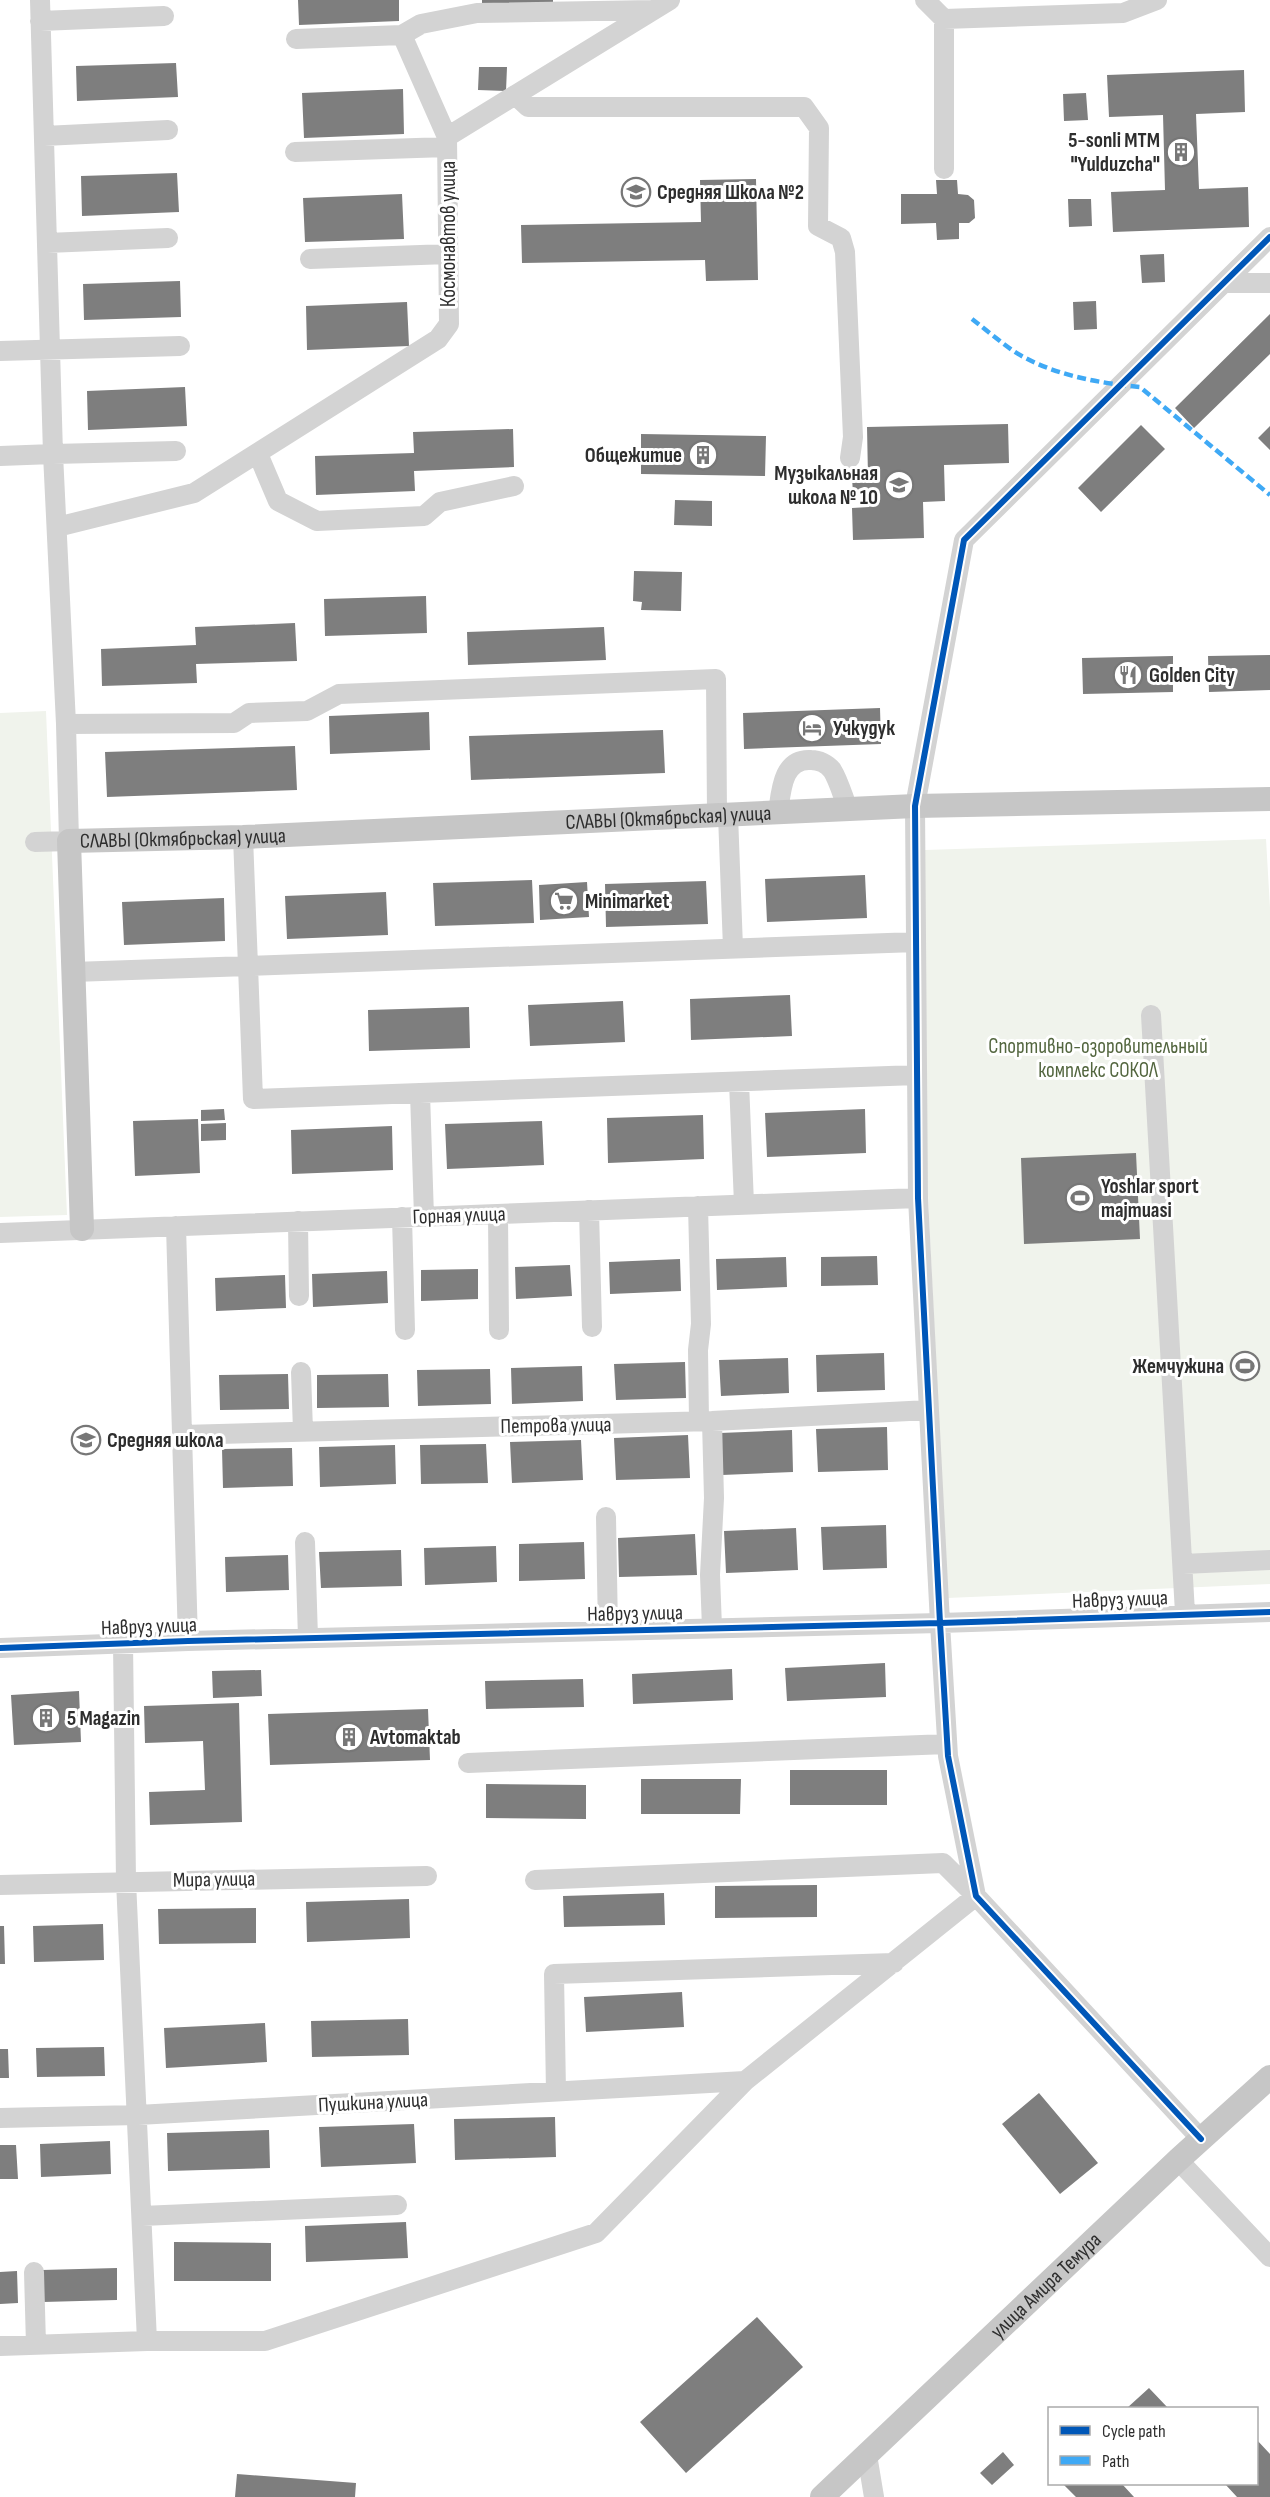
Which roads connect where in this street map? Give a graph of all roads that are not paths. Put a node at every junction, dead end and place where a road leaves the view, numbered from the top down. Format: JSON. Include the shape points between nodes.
{"nodes":[{"id":1,"x":40,"y":0,"type":"edge"},
{"id":2,"x":925,"y":0,"type":"edge"},
{"id":3,"x":1156,"y":0,"type":"edge"},
{"id":4,"x":661,"y":5,"type":"edge"},
{"id":5,"x":164,"y":16,"type":"dead end"},
{"id":6,"x":944,"y":19,"type":"junction"},
{"id":7,"x":40,"y":21,"type":"junction"},
{"id":8,"x":402,"y":35,"type":"junction"},
{"id":9,"x":296,"y":39,"type":"dead end"},
{"id":10,"x":515,"y":95,"type":"junction"},
{"id":11,"x":168,"y":130,"type":"dead end"},
{"id":12,"x":44,"y":136,"type":"junction"},
{"id":13,"x":447,"y":142,"type":"junction"},
{"id":14,"x":295,"y":152,"type":"dead end"},
{"id":15,"x":944,"y":169,"type":"dead end"},
{"id":16,"x":1270,"y":237,"type":"edge"},
{"id":17,"x":168,"y":238,"type":"dead end"},
{"id":18,"x":48,"y":243,"type":"junction"},
{"id":19,"x":448,"y":254,"type":"junction"},
{"id":20,"x":310,"y":259,"type":"dead end"},
{"id":21,"x":1224,"y":283,"type":"junction"},
{"id":22,"x":1270,"y":283,"type":"edge"},
{"id":23,"x":180,"y":346,"type":"dead end"},
{"id":24,"x":0,"y":351,"type":"edge"},
{"id":25,"x":52,"y":351,"type":"junction"},
{"id":26,"x":176,"y":452,"type":"dead end"},
{"id":27,"x":53,"y":454,"type":"junction"},
{"id":28,"x":258,"y":454,"type":"junction"},
{"id":29,"x":0,"y":456,"type":"edge"},
{"id":30,"x":850,"y":458,"type":"dead end"},
{"id":31,"x":514,"y":486,"type":"dead end"},
{"id":32,"x":57,"y":527,"type":"junction"},
{"id":33,"x":66,"y":724,"type":"junction"},
{"id":34,"x":1270,"y":799,"type":"edge"},
{"id":35,"x":915,"y":806,"type":"junction"},
{"id":36,"x":848,"y":809,"type":"junction"},
{"id":37,"x":778,"y":813,"type":"junction"},
{"id":38,"x":723,"y":815,"type":"junction"},
{"id":39,"x":243,"y":837,"type":"junction"},
{"id":40,"x":69,"y":841,"type":"junction"},
{"id":41,"x":35,"y":842,"type":"dead end"},
{"id":42,"x":916,"y":942,"type":"junction"},
{"id":43,"x":733,"y":948,"type":"junction"},
{"id":44,"x":248,"y":966,"type":"junction"},
{"id":45,"x":73,"y":972,"type":"junction"},
{"id":46,"x":1151,"y":1015,"type":"dead end"},
{"id":47,"x":917,"y":1075,"type":"junction"},
{"id":48,"x":739,"y":1082,"type":"junction"},
{"id":49,"x":420,"y":1093,"type":"junction"},
{"id":50,"x":918,"y":1198,"type":"junction"},
{"id":51,"x":744,"y":1204,"type":"junction"},
{"id":52,"x":698,"y":1206,"type":"junction"},
{"id":53,"x":589,"y":1210,"type":"junction"},
{"id":54,"x":498,"y":1214,"type":"junction"},
{"id":55,"x":424,"y":1216,"type":"junction"},
{"id":56,"x":402,"y":1217,"type":"junction"},
{"id":57,"x":298,"y":1221,"type":"junction"},
{"id":58,"x":176,"y":1226,"type":"junction"},
{"id":59,"x":82,"y":1229,"type":"junction"},
{"id":60,"x":0,"y":1233,"type":"edge"},
{"id":61,"x":299,"y":1296,"type":"dead end"},
{"id":62,"x":592,"y":1327,"type":"dead end"},
{"id":63,"x":405,"y":1330,"type":"dead end"},
{"id":64,"x":499,"y":1330,"type":"dead end"},
{"id":65,"x":301,"y":1372,"type":"dead end"},
{"id":66,"x":929,"y":1410,"type":"junction"},
{"id":67,"x":706,"y":1421,"type":"junction"},
{"id":68,"x":303,"y":1431,"type":"junction"},
{"id":69,"x":182,"y":1435,"type":"junction"},
{"id":70,"x":606,"y":1517,"type":"dead end"},
{"id":71,"x":305,"y":1542,"type":"dead end"},
{"id":72,"x":1270,"y":1560,"type":"edge"},
{"id":73,"x":1183,"y":1564,"type":"junction"},
{"id":74,"x":1270,"y":1612,"type":"edge"},
{"id":75,"x":1185,"y":1613,"type":"junction"},
{"id":76,"x":940,"y":1623,"type":"junction"},
{"id":77,"x":712,"y":1628,"type":"junction"},
{"id":78,"x":608,"y":1631,"type":"junction"},
{"id":79,"x":308,"y":1638,"type":"junction"},
{"id":80,"x":188,"y":1641,"type":"junction"},
{"id":81,"x":123,"y":1643,"type":"junction"},
{"id":82,"x":0,"y":1648,"type":"edge"},
{"id":83,"x":947,"y":1744,"type":"junction"},
{"id":84,"x":468,"y":1763,"type":"dead end"},
{"id":85,"x":427,"y":1876,"type":"dead end"},
{"id":86,"x":535,"y":1880,"type":"dead end"},
{"id":87,"x":126,"y":1881,"type":"junction"},
{"id":88,"x":0,"y":1885,"type":"edge"},
{"id":89,"x":976,"y":1896,"type":"junction"},
{"id":90,"x":894,"y":1963,"type":"junction"},
{"id":91,"x":1270,"y":2077,"type":"edge"},
{"id":92,"x":745,"y":2081,"type":"junction"},
{"id":93,"x":555,"y":2092,"type":"junction"},
{"id":94,"x":138,"y":2115,"type":"junction"},
{"id":95,"x":0,"y":2118,"type":"edge"},
{"id":96,"x":1201,"y":2139,"type":"junction"},
{"id":97,"x":1178,"y":2160,"type":"junction"},
{"id":98,"x":397,"y":2205,"type":"dead end"},
{"id":99,"x":142,"y":2216,"type":"junction"},
{"id":100,"x":1270,"y":2257,"type":"edge"},
{"id":101,"x":34,"y":2272,"type":"dead end"},
{"id":102,"x":147,"y":2341,"type":"junction"},
{"id":103,"x":36,"y":2345,"type":"junction"},
{"id":104,"x":0,"y":2346,"type":"edge"},
{"id":105,"x":867,"y":2455,"type":"junction"},
{"id":106,"x":822,"y":2497,"type":"edge"},
{"id":107,"x":874,"y":2497,"type":"edge"}],
"edges":[{"from":1,"to":7,"type":"street"},
{"from":2,"to":6,"type":"street"},
{"from":3,"to":6,"type":"street","via":[[1123,13]]},
{"from":4,"to":8,"type":"street","via":[[477,13],[421,24]]},
{"from":4,"to":10,"type":"street","name":"Космонавтов улица"},
{"from":5,"to":7,"type":"street"},
{"from":6,"to":15,"type":"street"},
{"from":7,"to":12,"type":"street"},
{"from":8,"to":9,"type":"street"},
{"from":8,"to":13,"type":"street"},
{"from":10,"to":13,"type":"street","name":"Космонавтов улица"},
{"from":10,"to":30,"type":"street","via":[[528,107],[804,107],[819,128],[818,226],[841,238],[844,252],[854,437]]},
{"from":11,"to":12,"type":"street"},
{"from":12,"to":18,"type":"street"},
{"from":13,"to":14,"type":"street"},
{"from":13,"to":19,"type":"street","name":"Космонавтов улица"},
{"from":16,"to":21,"type":"street"},
{"from":17,"to":18,"type":"street"},
{"from":18,"to":25,"type":"street"},
{"from":19,"to":20,"type":"street"},
{"from":19,"to":28,"type":"street","name":"Космонавтов улица","via":[[448,324],[438,339]]},
{"from":21,"to":22,"type":"street"},
{"from":21,"to":35,"type":"street","via":[[964,540]]},
{"from":23,"to":25,"type":"street"},
{"from":24,"to":25,"type":"street"},
{"from":25,"to":27,"type":"street"},
{"from":26,"to":27,"type":"street"},
{"from":27,"to":29,"type":"street"},
{"from":27,"to":32,"type":"street"},
{"from":28,"to":31,"type":"street","via":[[278,501],[317,521],[424,516],[440,502]]},
{"from":28,"to":32,"type":"street","name":"Космонавтов улица","via":[[194,493]]},
{"from":32,"to":33,"type":"street"},
{"from":33,"to":38,"type":"street","via":[[234,723],[249,713],[307,711],[339,694],[716,679]]},
{"from":33,"to":40,"type":"street"},
{"from":34,"to":35,"type":"main road","name":"СЛАВЫ (Октябрьская) улица"},
{"from":35,"to":36,"type":"main road","name":"СЛАВЫ (Октябрьская) улица"},
{"from":35,"to":42,"type":"street"},
{"from":36,"to":37,"type":"main road","name":"СЛАВЫ (Октябрьская) улица"},
{"from":36,"to":37,"type":"street","via":[[829,766],[807,760],[787,771]]},
{"from":37,"to":38,"type":"main road","name":"СЛАВЫ (Октябрьская) улица"},
{"from":38,"to":39,"type":"main road","name":"СЛАВЫ (Октябрьская) улица"},
{"from":38,"to":43,"type":"street"},
{"from":39,"to":40,"type":"main road","name":"СЛАВЫ (Октябрьская) улица"},
{"from":39,"to":44,"type":"street"},
{"from":40,"to":41,"type":"street"},
{"from":40,"to":45,"type":"main road"},
{"from":42,"to":43,"type":"street"},
{"from":42,"to":47,"type":"street"},
{"from":43,"to":44,"type":"street"},
{"from":44,"to":45,"type":"street"},
{"from":44,"to":49,"type":"street","via":[[253,1099]]},
{"from":45,"to":59,"type":"main road"},
{"from":46,"to":73,"type":"street"},
{"from":47,"to":48,"type":"street"},
{"from":47,"to":50,"type":"street"},
{"from":48,"to":49,"type":"street"},
{"from":48,"to":51,"type":"street"},
{"from":49,"to":55,"type":"street"},
{"from":50,"to":51,"type":"street","name":"Горная улица"},
{"from":50,"to":66,"type":"street"},
{"from":51,"to":52,"type":"street","name":"Горная улица"},
{"from":52,"to":53,"type":"street","name":"Горная улица"},
{"from":52,"to":67,"type":"street","via":[[698,1350]]},
{"from":53,"to":54,"type":"street","name":"Горная улица"},
{"from":53,"to":62,"type":"street"},
{"from":54,"to":55,"type":"street","name":"Горная улица"},
{"from":54,"to":64,"type":"street"},
{"from":55,"to":56,"type":"street","name":"Горная улица"},
{"from":56,"to":57,"type":"street","name":"Горная улица"},
{"from":56,"to":63,"type":"street"},
{"from":57,"to":58,"type":"street","name":"Горная улица"},
{"from":57,"to":61,"type":"street"},
{"from":58,"to":59,"type":"street","name":"Горная улица"},
{"from":58,"to":69,"type":"street"},
{"from":59,"to":60,"type":"street","name":"Горная улица"},
{"from":65,"to":68,"type":"street"},
{"from":66,"to":67,"type":"street","name":"Петрова улица"},
{"from":66,"to":76,"type":"street"},
{"from":67,"to":68,"type":"street","name":"Петрова улица"},
{"from":67,"to":77,"type":"street","via":[[714,1498]]},
{"from":68,"to":69,"type":"street","name":"Петрова улица"},
{"from":69,"to":80,"type":"street"},
{"from":70,"to":78,"type":"street"},
{"from":71,"to":79,"type":"street"},
{"from":72,"to":73,"type":"street"},
{"from":73,"to":75,"type":"street"},
{"from":74,"to":75,"type":"street","name":"Навруз улица"},
{"from":75,"to":76,"type":"street","name":"Навруз улица"},
{"from":76,"to":77,"type":"street","name":"Навруз улица"},
{"from":76,"to":83,"type":"street"},
{"from":77,"to":78,"type":"street","name":"Навруз улица"},
{"from":78,"to":79,"type":"street","name":"Навруз улица"},
{"from":79,"to":80,"type":"street","name":"Навруз улица"},
{"from":80,"to":81,"type":"street","name":"Навруз улица"},
{"from":81,"to":82,"type":"street","name":"Навруз улица"},
{"from":81,"to":87,"type":"street"},
{"from":83,"to":84,"type":"street"},
{"from":83,"to":89,"type":"street"},
{"from":85,"to":87,"type":"street","name":"Мира улица"},
{"from":86,"to":89,"type":"street","via":[[943,1863]]},
{"from":87,"to":88,"type":"street","name":"Мира улица"},
{"from":87,"to":94,"type":"street"},
{"from":89,"to":90,"type":"street"},
{"from":89,"to":96,"type":"street"},
{"from":90,"to":92,"type":"street"},
{"from":90,"to":93,"type":"street","via":[[554,1974]]},
{"from":91,"to":96,"type":"main road","name":"улица Амира Темура"},
{"from":92,"to":93,"type":"street","name":"Пушкина улица"},
{"from":92,"to":102,"type":"street","via":[[596,2233],[265,2341]]},
{"from":93,"to":94,"type":"street","name":"Пушкина улица"},
{"from":94,"to":95,"type":"street","name":"Пушкина улица"},
{"from":94,"to":99,"type":"street"},
{"from":96,"to":97,"type":"main road","name":"улица Амира Темура"},
{"from":97,"to":100,"type":"street"},
{"from":97,"to":105,"type":"main road","name":"улица Амира Темура"},
{"from":98,"to":99,"type":"street"},
{"from":99,"to":102,"type":"street"},
{"from":101,"to":103,"type":"street"},
{"from":102,"to":103,"type":"street"},
{"from":103,"to":104,"type":"street"},
{"from":105,"to":106,"type":"main road","name":"улица Амира Темура"},
{"from":105,"to":107,"type":"street"}]}
